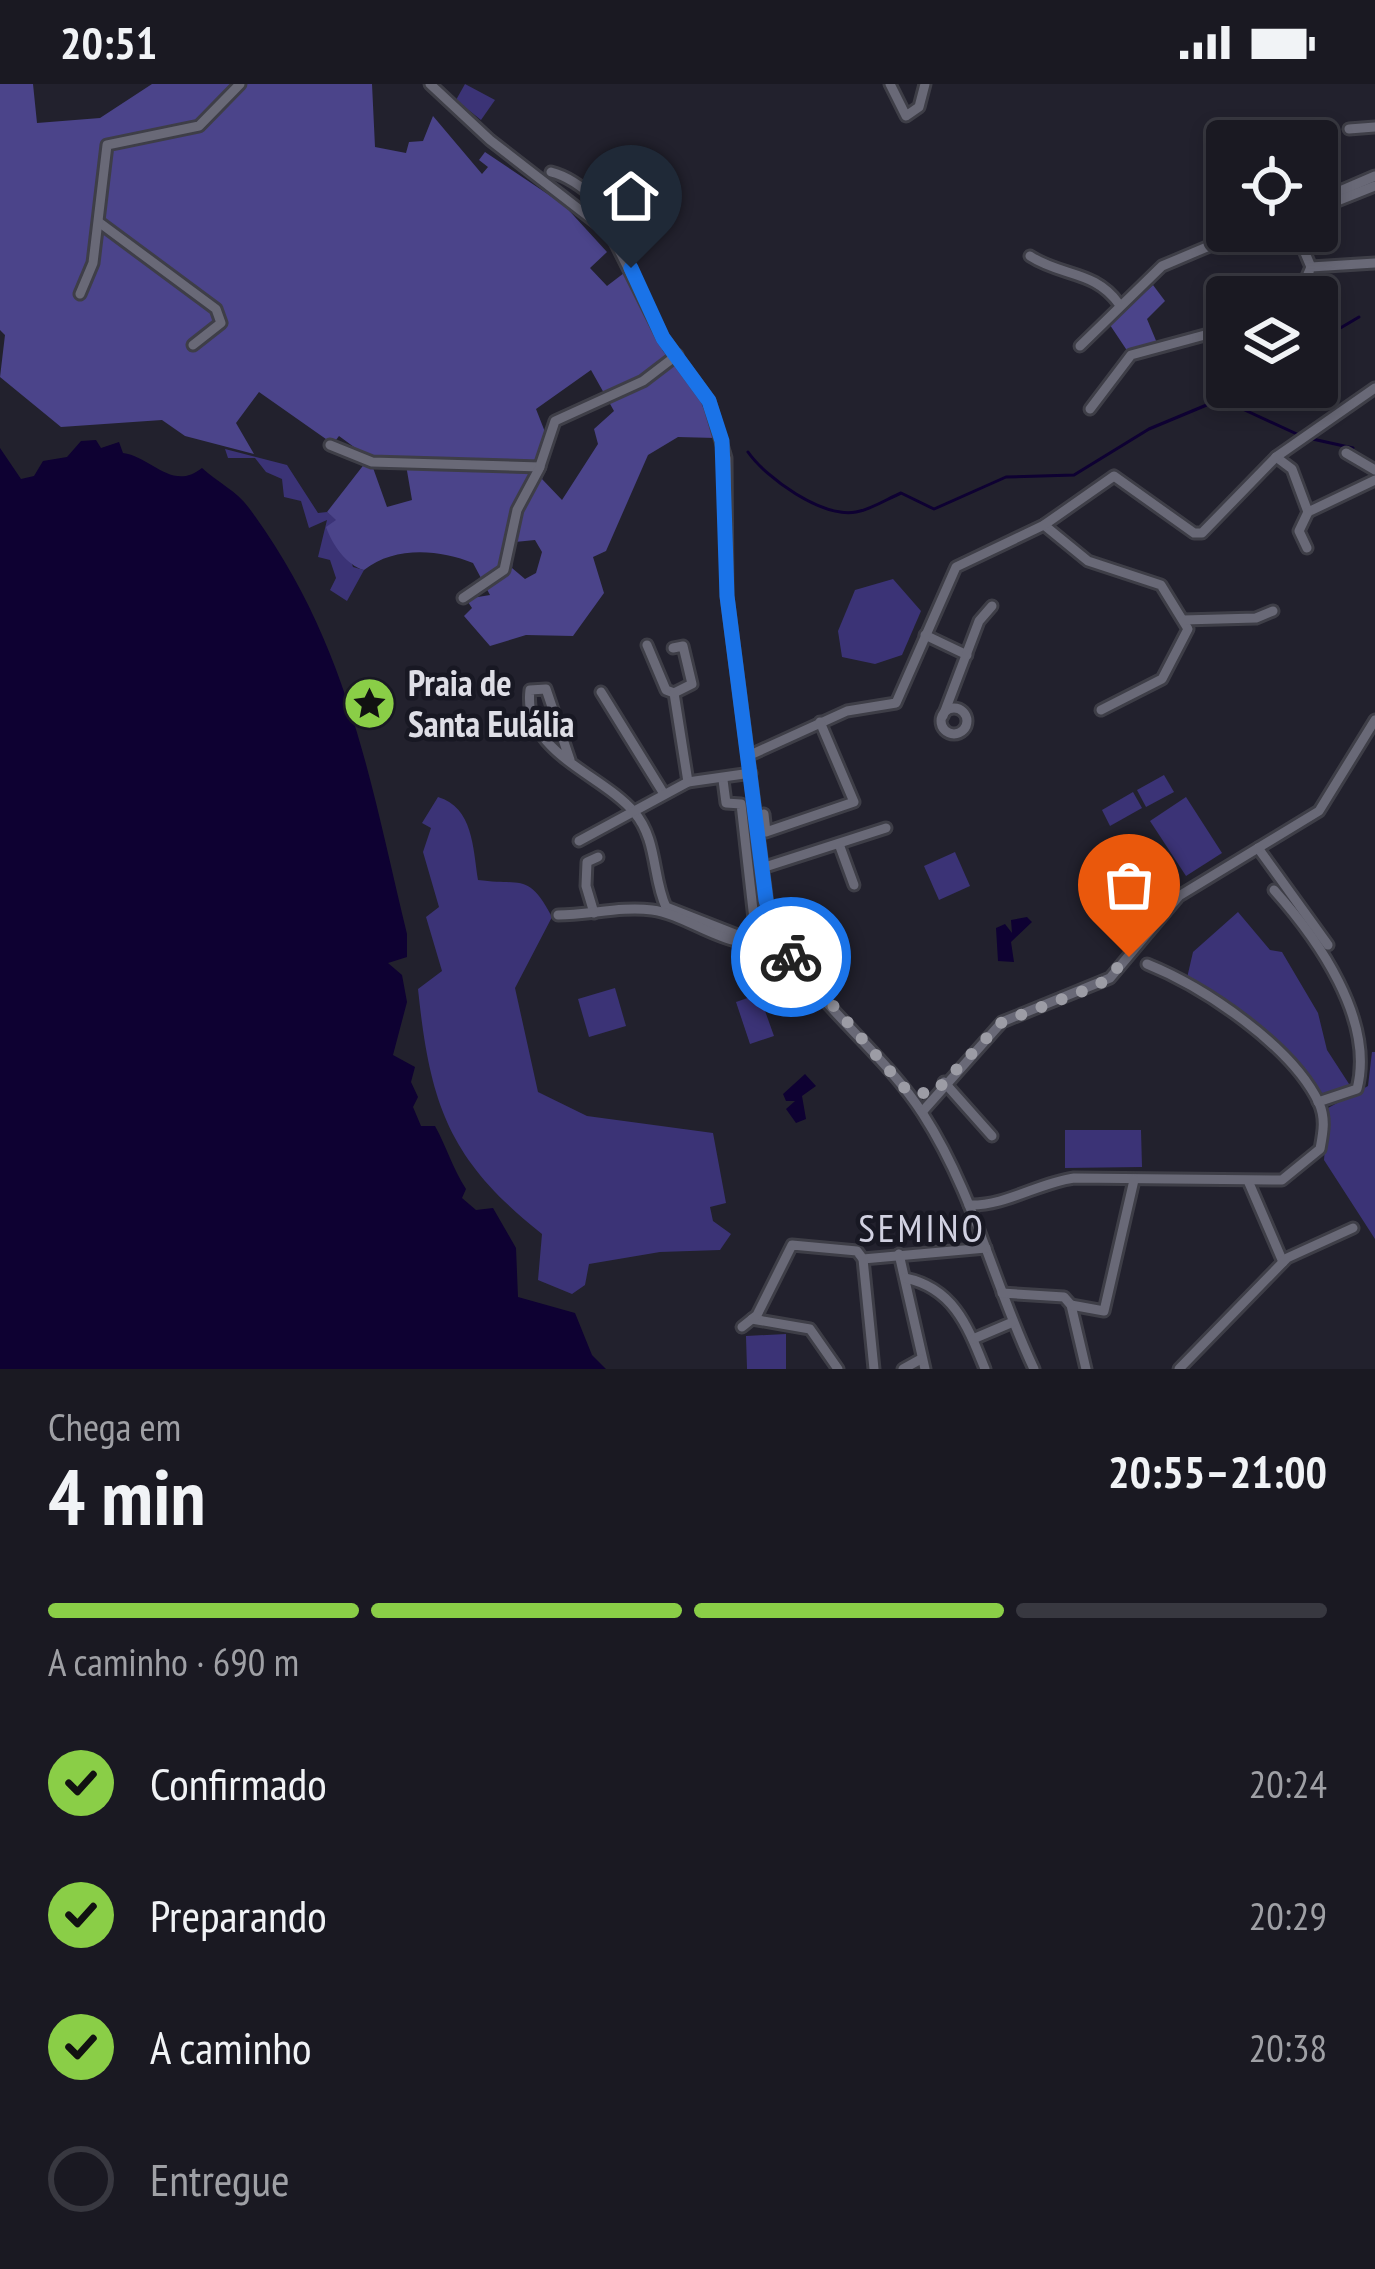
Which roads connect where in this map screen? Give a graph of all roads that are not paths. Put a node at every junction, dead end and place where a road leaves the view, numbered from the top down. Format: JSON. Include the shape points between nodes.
{"nodes":[{"id":1,"x":240,"y":84,"type":"edge"},
{"id":2,"x":430,"y":84,"type":"edge"},
{"id":3,"x":452,"y":84,"type":"edge"},
{"id":4,"x":890,"y":84,"type":"edge"},
{"id":5,"x":925,"y":84,"type":"edge"},
{"id":6,"x":442,"y":96,"type":"junction"},
{"id":7,"x":1375,"y":127,"type":"edge"},
{"id":8,"x":1349,"y":129,"type":"dead end"},
{"id":9,"x":551,"y":172,"type":"dead end"},
{"id":10,"x":1375,"y":176,"type":"edge"},
{"id":11,"x":1375,"y":186,"type":"edge"},
{"id":12,"x":1338,"y":198,"type":"edge"},
{"id":13,"x":1338,"y":198,"type":"edge"},
{"id":14,"x":100,"y":224,"type":"junction"},
{"id":15,"x":1206,"y":247,"type":"edge"},
{"id":16,"x":1305,"y":252,"type":"edge"},
{"id":17,"x":625,"y":255,"type":"junction"},
{"id":18,"x":1030,"y":256,"type":"dead end"},
{"id":19,"x":1375,"y":263,"type":"edge"},
{"id":20,"x":1311,"y":267,"type":"junction"},
{"id":21,"x":1307,"y":276,"type":"edge"},
{"id":22,"x":80,"y":294,"type":"dead end"},
{"id":23,"x":1119,"y":304,"type":"junction"},
{"id":24,"x":1206,"y":335,"type":"edge"},
{"id":25,"x":193,"y":345,"type":"dead end"},
{"id":26,"x":1079,"y":346,"type":"dead end"},
{"id":27,"x":677,"y":355,"type":"junction"},
{"id":28,"x":1375,"y":388,"type":"edge"},
{"id":29,"x":1090,"y":409,"type":"dead end"},
{"id":30,"x":330,"y":445,"type":"dead end"},
{"id":31,"x":1346,"y":453,"type":"dead end"},
{"id":32,"x":1276,"y":457,"type":"junction"},
{"id":33,"x":540,"y":467,"type":"junction"},
{"id":34,"x":1375,"y":470,"type":"edge"},
{"id":35,"x":1375,"y":479,"type":"edge"},
{"id":36,"x":1308,"y":512,"type":"junction"},
{"id":37,"x":1044,"y":525,"type":"junction"},
{"id":38,"x":1307,"y":548,"type":"dead end"},
{"id":39,"x":463,"y":598,"type":"dead end"},
{"id":40,"x":992,"y":606,"type":"dead end"},
{"id":41,"x":1273,"y":611,"type":"dead end"},
{"id":42,"x":1183,"y":620,"type":"junction"},
{"id":43,"x":925,"y":635,"type":"junction"},
{"id":44,"x":647,"y":646,"type":"dead end"},
{"id":45,"x":673,"y":648,"type":"dead end"},
{"id":46,"x":967,"y":655,"type":"junction"},
{"id":47,"x":602,"y":692,"type":"dead end"},
{"id":48,"x":674,"y":693,"type":"junction"},
{"id":49,"x":952,"y":695,"type":"junction"},
{"id":50,"x":958,"y":708,"type":"junction"},
{"id":51,"x":1101,"y":710,"type":"dead end"},
{"id":52,"x":943,"y":716,"type":"junction"},
{"id":53,"x":1375,"y":720,"type":"edge"},
{"id":54,"x":820,"y":722,"type":"junction"},
{"id":55,"x":748,"y":756,"type":"junction"},
{"id":56,"x":570,"y":760,"type":"junction"},
{"id":57,"x":751,"y":773,"type":"junction"},
{"id":58,"x":723,"y":780,"type":"junction"},
{"id":59,"x":688,"y":782,"type":"junction"},
{"id":60,"x":752,"y":788,"type":"junction"},
{"id":61,"x":660,"y":795,"type":"junction"},
{"id":62,"x":628,"y":811,"type":"junction"},
{"id":63,"x":764,"y":814,"type":"dead end"},
{"id":64,"x":886,"y":828,"type":"dead end"},
{"id":65,"x":579,"y":841,"type":"dead end"},
{"id":66,"x":839,"y":844,"type":"junction"},
{"id":67,"x":1258,"y":848,"type":"junction"},
{"id":68,"x":598,"y":857,"type":"dead end"},
{"id":69,"x":762,"y":868,"type":"junction"},
{"id":70,"x":854,"y":885,"type":"dead end"},
{"id":71,"x":1274,"y":890,"type":"dead end"},
{"id":72,"x":594,"y":913,"type":"junction"},
{"id":73,"x":558,"y":915,"type":"dead end"},
{"id":74,"x":776,"y":936,"type":"junction"},
{"id":75,"x":1328,"y":951,"type":"junction"},
{"id":76,"x":1147,"y":964,"type":"dead end"},
{"id":77,"x":1375,"y":1046,"type":"edge"},
{"id":78,"x":1362,"y":1047,"type":"junction"},
{"id":79,"x":944,"y":1082,"type":"junction"},
{"id":80,"x":909,"y":1093,"type":"junction"},
{"id":81,"x":934,"y":1093,"type":"junction"},
{"id":82,"x":1318,"y":1102,"type":"junction"},
{"id":83,"x":922,"y":1112,"type":"junction"},
{"id":84,"x":992,"y":1136,"type":"dead end"},
{"id":85,"x":1135,"y":1180,"type":"junction"},
{"id":86,"x":1249,"y":1183,"type":"junction"},
{"id":87,"x":969,"y":1205,"type":"junction"},
{"id":88,"x":990,"y":1206,"type":"junction"},
{"id":89,"x":976,"y":1221,"type":"junction"},
{"id":90,"x":1353,"y":1228,"type":"dead end"},
{"id":91,"x":986,"y":1248,"type":"junction"},
{"id":92,"x":899,"y":1254,"type":"junction"},
{"id":93,"x":863,"y":1258,"type":"junction"},
{"id":94,"x":1282,"y":1262,"type":"junction"},
{"id":95,"x":905,"y":1278,"type":"junction"},
{"id":96,"x":1002,"y":1293,"type":"junction"},
{"id":97,"x":1071,"y":1304,"type":"junction"},
{"id":98,"x":1012,"y":1322,"type":"junction"},
{"id":99,"x":973,"y":1339,"type":"junction"},
{"id":100,"x":923,"y":1364,"type":"edge"},
{"id":101,"x":838,"y":1369,"type":"edge"},
{"id":102,"x":874,"y":1369,"type":"edge"},
{"id":103,"x":903,"y":1369,"type":"edge"},
{"id":104,"x":985,"y":1369,"type":"edge"},
{"id":105,"x":1034,"y":1369,"type":"edge"},
{"id":106,"x":1086,"y":1369,"type":"edge"},
{"id":107,"x":1179,"y":1369,"type":"edge"}],
"edges":[{"from":1,"to":14,"type":"street","via":[[200,126],[106,145]]},
{"from":2,"to":6,"type":"street"},
{"from":3,"to":6,"type":"street"},
{"from":4,"to":5,"type":"street","via":[[906,116],[920,107]]},
{"from":6,"to":17,"type":"street","via":[[586,210]]},
{"from":7,"to":8,"type":"street"},
{"from":9,"to":17,"type":"street","via":[[620,225],[632,242]]},
{"from":10,"to":12,"type":"street"},
{"from":11,"to":13,"type":"street"},
{"from":14,"to":22,"type":"street"},
{"from":14,"to":25,"type":"street","via":[[216,309],[221,323]]},
{"from":15,"to":23,"type":"street","via":[[1162,266]]},
{"from":16,"to":20,"type":"street"},
{"from":17,"to":27,"type":"street"},
{"from":18,"to":23,"type":"street","via":[[1100,281]]},
{"from":19,"to":20,"type":"street"},
{"from":20,"to":21,"type":"street"},
{"from":23,"to":26,"type":"street"},
{"from":24,"to":29,"type":"street","via":[[1132,355]]},
{"from":27,"to":33,"type":"street","via":[[643,381],[555,422]]},
{"from":27,"to":55,"type":"street","via":[[698,380],[726,458],[727,596]]},
{"from":28,"to":32,"type":"street"},
{"from":30,"to":33,"type":"street","via":[[372,462]]},
{"from":31,"to":34,"type":"street"},
{"from":32,"to":36,"type":"street","via":[[1297,477]]},
{"from":32,"to":37,"type":"street","via":[[1202,533],[1114,476]]},
{"from":33,"to":39,"type":"street","via":[[517,510],[504,570]]},
{"from":35,"to":36,"type":"street"},
{"from":36,"to":38,"type":"street","via":[[1299,531]]},
{"from":37,"to":42,"type":"street","via":[[1088,561],[1161,585]]},
{"from":37,"to":43,"type":"street","via":[[956,567]]},
{"from":40,"to":46,"type":"street"},
{"from":41,"to":42,"type":"street"},
{"from":42,"to":51,"type":"street","via":[[1188,629],[1162,679]]},
{"from":43,"to":46,"type":"street"},
{"from":43,"to":54,"type":"street","via":[[896,703]]},
{"from":44,"to":48,"type":"street"},
{"from":45,"to":48,"type":"street","via":[[683,646],[692,684]]},
{"from":46,"to":49,"type":"street"},
{"from":47,"to":61,"type":"street"},
{"from":48,"to":59,"type":"street"},
{"from":49,"to":50,"type":"street"},
{"from":49,"to":52,"type":"street"},
{"from":50,"to":52,"type":"street"},
{"from":50,"to":52,"type":"street","via":[[967,718],[961,732],[946,730]]},
{"from":53,"to":67,"type":"street","via":[[1319,811]]},
{"from":54,"to":55,"type":"street"},
{"from":54,"to":63,"type":"street","via":[[854,802],[766,832]]},
{"from":55,"to":57,"type":"street"},
{"from":56,"to":56,"type":"street","via":[[546,689],[530,689],[541,737]]},
{"from":56,"to":62,"type":"street"},
{"from":57,"to":58,"type":"street"},
{"from":57,"to":60,"type":"street"},
{"from":58,"to":59,"type":"street"},
{"from":58,"to":60,"type":"street"},
{"from":58,"to":62,"type":"street","via":[[726,803],[741,804],[745,826],[755,921],[748,934],[666,907],[650,841]]},
{"from":59,"to":61,"type":"street"},
{"from":60,"to":69,"type":"street"},
{"from":61,"to":62,"type":"street"},
{"from":62,"to":65,"type":"street"},
{"from":64,"to":66,"type":"street"},
{"from":66,"to":69,"type":"street"},
{"from":66,"to":70,"type":"street"},
{"from":67,"to":75,"type":"street"},
{"from":67,"to":79,"type":"street","via":[[1179,896],[1110,978],[1002,1022]]},
{"from":68,"to":72,"type":"street","via":[[587,862]]},
{"from":69,"to":74,"type":"street"},
{"from":71,"to":75,"type":"street"},
{"from":72,"to":73,"type":"street"},
{"from":72,"to":74,"type":"street","via":[[651,910],[742,943]]},
{"from":74,"to":80,"type":"street"},
{"from":75,"to":78,"type":"street","via":[[1352,1000]]},
{"from":76,"to":82,"type":"street","via":[[1224,1004]]},
{"from":77,"to":78,"type":"street"},
{"from":78,"to":82,"type":"street","via":[[1357,1089]]},
{"from":79,"to":81,"type":"street"},
{"from":79,"to":84,"type":"street"},
{"from":80,"to":81,"type":"street"},
{"from":80,"to":83,"type":"street"},
{"from":81,"to":83,"type":"street"},
{"from":82,"to":86,"type":"street","via":[[1324,1123],[1310,1162],[1282,1180]]},
{"from":83,"to":87,"type":"street"},
{"from":85,"to":86,"type":"street"},
{"from":85,"to":88,"type":"street","via":[[1043,1182]]},
{"from":85,"to":97,"type":"street","via":[[1104,1311]]},
{"from":86,"to":94,"type":"street"},
{"from":87,"to":88,"type":"street"},
{"from":87,"to":89,"type":"street"},
{"from":88,"to":89,"type":"street"},
{"from":89,"to":91,"type":"street"},
{"from":90,"to":94,"type":"street"},
{"from":91,"to":92,"type":"street"},
{"from":91,"to":96,"type":"street"},
{"from":92,"to":93,"type":"street"},
{"from":92,"to":95,"type":"street"},
{"from":93,"to":101,"type":"street","via":[[792,1245],[747,1323],[810,1329]]},
{"from":93,"to":102,"type":"street"},
{"from":94,"to":107,"type":"street"},
{"from":95,"to":99,"type":"street","via":[[936,1289],[963,1314]]},
{"from":95,"to":100,"type":"street"},
{"from":96,"to":97,"type":"street"},
{"from":96,"to":98,"type":"street"},
{"from":97,"to":106,"type":"street"},
{"from":98,"to":99,"type":"street"},
{"from":98,"to":105,"type":"street"},
{"from":99,"to":104,"type":"street"},
{"from":100,"to":103,"type":"street"}]}
